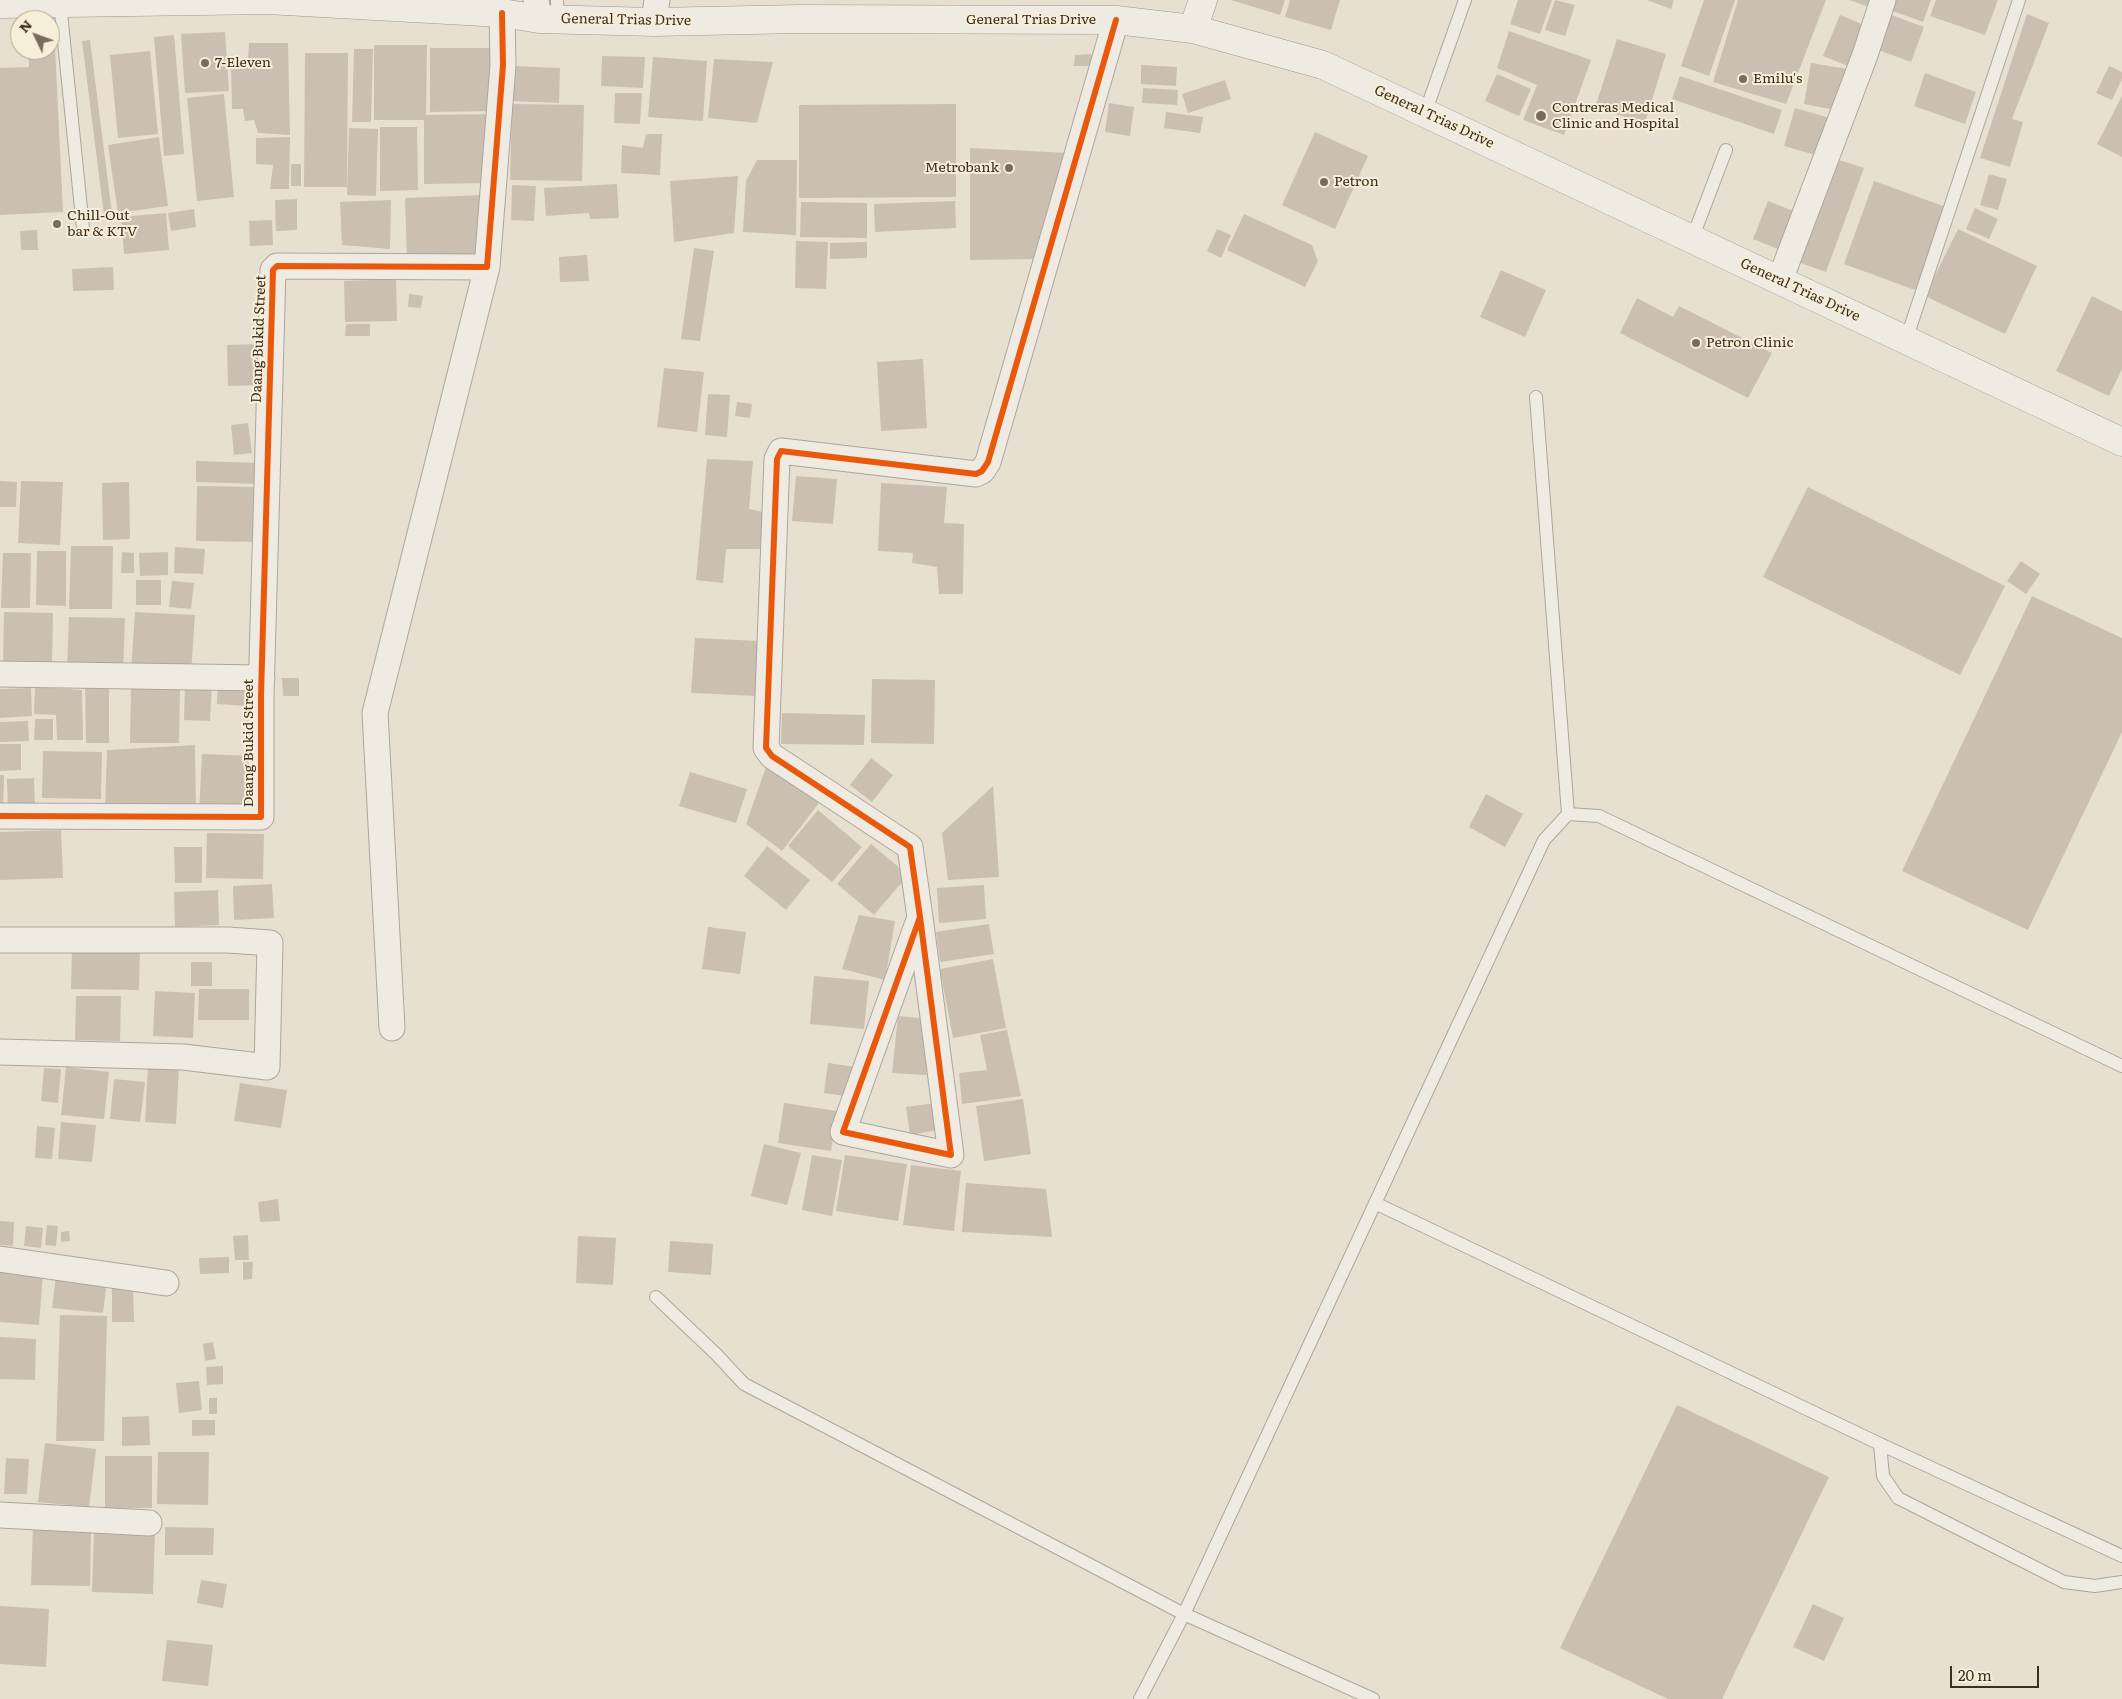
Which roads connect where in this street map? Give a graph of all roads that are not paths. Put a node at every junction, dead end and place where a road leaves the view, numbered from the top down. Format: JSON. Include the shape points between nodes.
{"nodes":[{"id":1,"x":267,"y":0,"type":"edge"},
{"id":2,"x":1203,"y":0,"type":"edge"},
{"id":3,"x":1465,"y":0,"type":"edge"},
{"id":4,"x":1883,"y":0,"type":"edge"},
{"id":5,"x":2019,"y":0,"type":"edge"},
{"id":6,"x":60,"y":3,"type":"junction"},
{"id":7,"x":0,"y":4,"type":"edge"},
{"id":8,"x":548,"y":10,"type":"edge"},
{"id":9,"x":655,"y":11,"type":"edge"},
{"id":10,"x":502,"y":13,"type":"junction"},
{"id":11,"x":1116,"y":20,"type":"junction"},
{"id":12,"x":1193,"y":29,"type":"junction"},
{"id":13,"x":1425,"y":113,"type":"junction"},
{"id":14,"x":1726,"y":150,"type":"dead end"},
{"id":15,"x":82,"y":228,"type":"dead end"},
{"id":16,"x":1692,"y":239,"type":"junction"},
{"id":17,"x":487,"y":266,"type":"junction"},
{"id":18,"x":1780,"y":280,"type":"junction"},
{"id":19,"x":1906,"y":340,"type":"junction"},
{"id":20,"x":1536,"y":397,"type":"dead end"},
{"id":21,"x":2122,"y":442,"type":"edge"},
{"id":22,"x":0,"y":674,"type":"edge"},
{"id":23,"x":262,"y":678,"type":"junction"},
{"id":24,"x":1568,"y":814,"type":"junction"},
{"id":25,"x":0,"y":816,"type":"edge"},
{"id":26,"x":920,"y":917,"type":"junction"},
{"id":27,"x":0,"y":940,"type":"edge"},
{"id":28,"x":392,"y":1028,"type":"dead end"},
{"id":29,"x":0,"y":1052,"type":"edge"},
{"id":30,"x":2122,"y":1066,"type":"edge"},
{"id":31,"x":1375,"y":1203,"type":"junction"},
{"id":32,"x":0,"y":1259,"type":"edge"},
{"id":33,"x":166,"y":1283,"type":"dead end"},
{"id":34,"x":656,"y":1296,"type":"dead end"},
{"id":35,"x":1880,"y":1444,"type":"junction"},
{"id":36,"x":0,"y":1515,"type":"edge"},
{"id":37,"x":149,"y":1522,"type":"dead end"},
{"id":38,"x":2122,"y":1556,"type":"edge"},
{"id":39,"x":2122,"y":1582,"type":"edge"},
{"id":40,"x":1184,"y":1614,"type":"junction"},
{"id":41,"x":1140,"y":1699,"type":"edge"},
{"id":42,"x":1373,"y":1699,"type":"edge"}],
"edges":[{"from":1,"to":6,"type":"main road","name":"General Trias Drive"},
{"from":1,"to":10,"type":"main road","name":"General Trias Drive"},
{"from":2,"to":12,"type":"main road"},
{"from":3,"to":13,"type":"lane"},
{"from":4,"to":18,"type":"street"},
{"from":5,"to":19,"type":"lane"},
{"from":6,"to":7,"type":"main road","name":"General Trias Drive"},
{"from":6,"to":15,"type":"lane"},
{"from":8,"to":9,"type":"main road","name":"General Trias Drive"},
{"from":8,"to":10,"type":"main road","name":"General Trias Drive"},
{"from":9,"to":11,"type":"main road","name":"General Trias Drive","via":[[800,19]]},
{"from":10,"to":17,"type":"street","via":[[503,65]]},
{"from":11,"to":12,"type":"main road","name":"General Trias Drive"},
{"from":11,"to":26,"type":"street","via":[[988,462],[982,471],[976,474],[781,451],[778,454],[766,748],[772,756],[910,847]]},
{"from":12,"to":13,"type":"main road","name":"General Trias Drive","via":[[1323,65]]},
{"from":13,"to":16,"type":"main road","name":"General Trias Drive"},
{"from":14,"to":16,"type":"lane"},
{"from":16,"to":18,"type":"main road","name":"General Trias Drive"},
{"from":17,"to":23,"type":"street","name":"Daang Bukid Street","via":[[278,266],[273,270]]},
{"from":17,"to":28,"type":"street","via":[[375,713]]},
{"from":18,"to":19,"type":"main road","name":"General Trias Drive"},
{"from":19,"to":21,"type":"main road","name":"General Trias Drive"},
{"from":20,"to":24,"type":"lane"},
{"from":22,"to":23,"type":"street"},
{"from":23,"to":25,"type":"street","name":"Daang Bukid Street","via":[[261,817]]},
{"from":24,"to":30,"type":"lane","via":[[1599,816]]},
{"from":24,"to":31,"type":"lane","via":[[1544,840]]},
{"from":26,"to":26,"type":"street","via":[[843,1132],[951,1155],[950,1145]]},
{"from":27,"to":29,"type":"street","via":[[228,940],[270,943],[267,1067],[183,1057]]},
{"from":31,"to":35,"type":"lane"},
{"from":31,"to":40,"type":"lane"},
{"from":32,"to":33,"type":"street"},
{"from":34,"to":40,"type":"lane","via":[[744,1384]]},
{"from":35,"to":38,"type":"lane"},
{"from":35,"to":39,"type":"lane","via":[[1883,1476],[1898,1498],[2064,1582],[2095,1586]]},
{"from":36,"to":37,"type":"street"},
{"from":40,"to":41,"type":"lane"},
{"from":40,"to":42,"type":"lane"}]}
